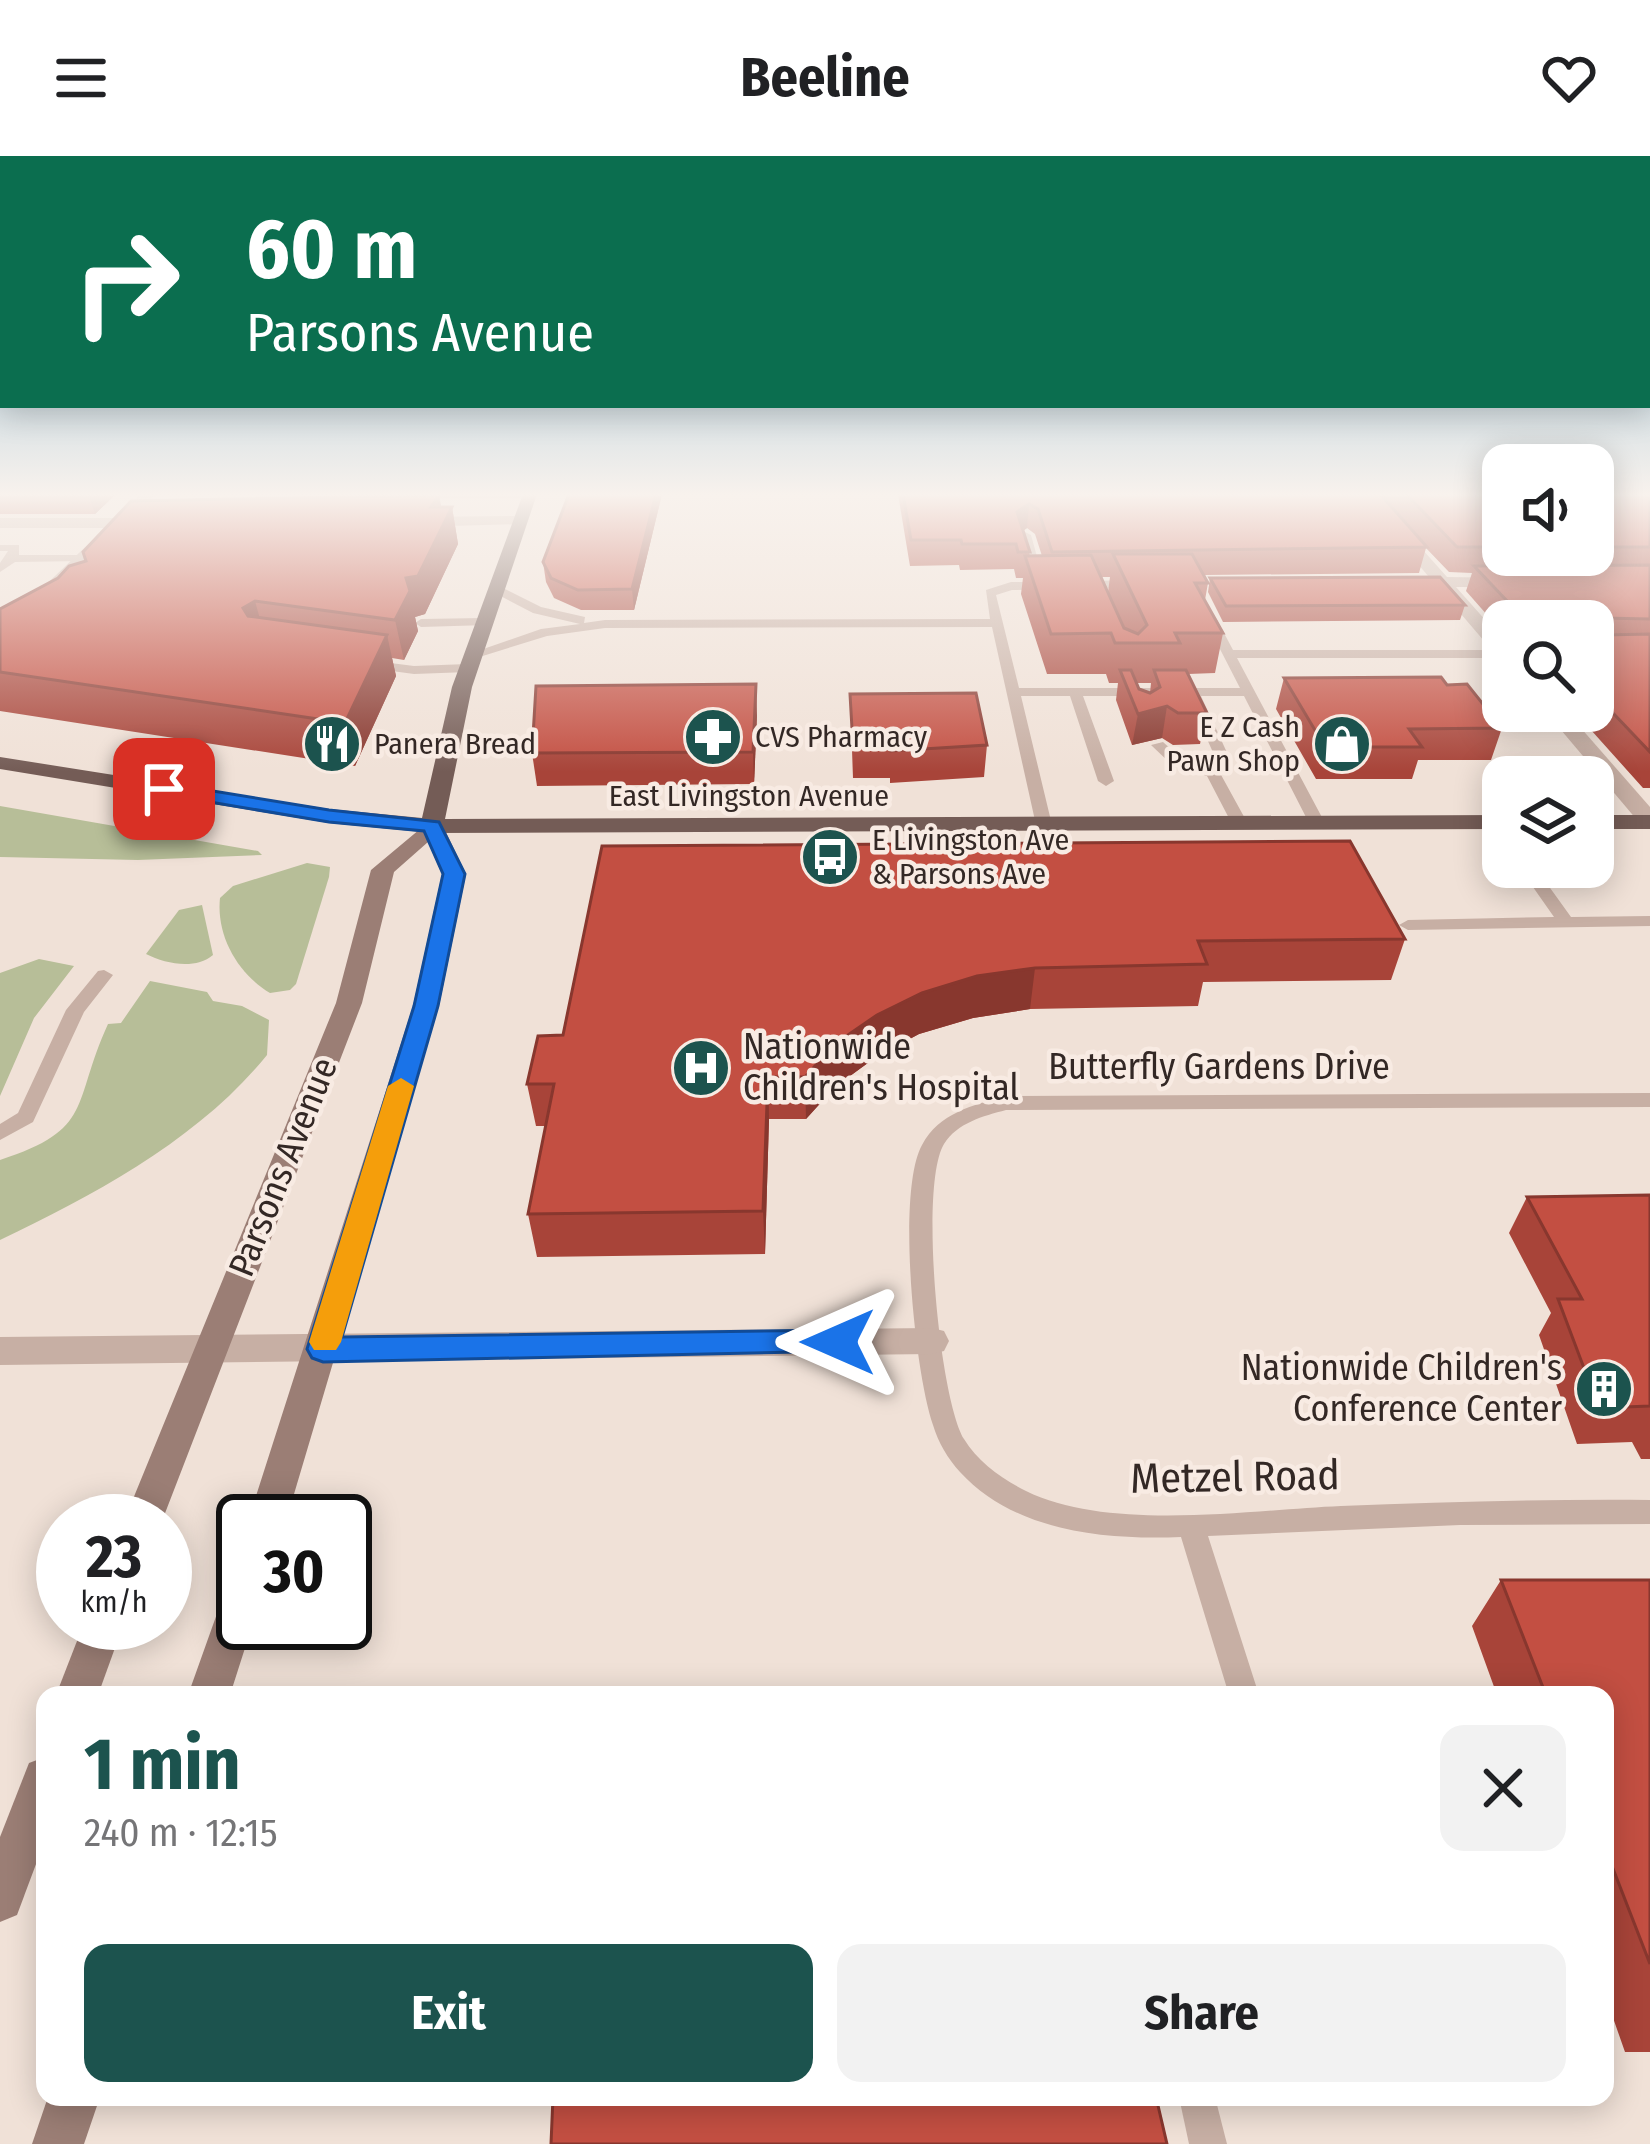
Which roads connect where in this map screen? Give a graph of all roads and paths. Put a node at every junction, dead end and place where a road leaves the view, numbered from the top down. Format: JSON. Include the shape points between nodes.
{"nodes":[{"id":1,"x":54,"y":587,"type":"edge"},
{"id":2,"x":1009,"y":587,"type":"edge"},
{"id":3,"x":1095,"y":587,"type":"edge"},
{"id":4,"x":1447,"y":587,"type":"edge"},
{"id":5,"x":495,"y":588,"type":"joint"},
{"id":6,"x":68,"y":596,"type":"edge"},
{"id":7,"x":44,"y":597,"type":"junction"},
{"id":8,"x":1202,"y":601,"type":"edge"},
{"id":9,"x":1103,"y":605,"type":"edge"},
{"id":10,"x":483,"y":622,"type":"junction"},
{"id":11,"x":421,"y":623,"type":"edge"},
{"id":12,"x":996,"y":623,"type":"junction"},
{"id":13,"x":605,"y":624,"type":"junction"},
{"id":14,"x":1482,"y":628,"type":"edge"},
{"id":15,"x":0,"y":630,"type":"edge"},
{"id":16,"x":1482,"y":652,"type":"edge"},
{"id":17,"x":1229,"y":653,"type":"junction"},
{"id":18,"x":344,"y":660,"type":"edge"},
{"id":19,"x":470,"y":662,"type":"junction"},
{"id":20,"x":1014,"y":692,"type":"junction"},
{"id":21,"x":1075,"y":692,"type":"junction"},
{"id":22,"x":1192,"y":692,"type":"junction"},
{"id":23,"x":1249,"y":692,"type":"junction"},
{"id":24,"x":1573,"y":732,"type":"edge"},
{"id":25,"x":1158,"y":745,"type":"edge"},
{"id":26,"x":0,"y":763,"type":"edge"},
{"id":27,"x":1213,"y":772,"type":"junction"},
{"id":28,"x":1106,"y":781,"type":"dead end"},
{"id":29,"x":1650,"y":821,"type":"edge"},
{"id":30,"x":1614,"y":822,"type":"edge"},
{"id":31,"x":1317,"y":823,"type":"junction"},
{"id":32,"x":1240,"y":824,"type":"junction"},
{"id":33,"x":1044,"y":825,"type":"junction"},
{"id":34,"x":432,"y":826,"type":"junction"},
{"id":35,"x":1482,"y":827,"type":"edge"},
{"id":36,"x":1542,"y":888,"type":"edge"},
{"id":37,"x":1650,"y":921,"type":"edge"},
{"id":38,"x":1566,"y":922,"type":"junction"},
{"id":39,"x":1408,"y":925,"type":"dead end"},
{"id":40,"x":104,"y":975,"type":"dead end"},
{"id":41,"x":1650,"y":1100,"type":"edge"},
{"id":42,"x":0,"y":1133,"type":"edge"},
{"id":43,"x":932,"y":1341,"type":"junction"},
{"id":44,"x":323,"y":1349,"type":"junction"},
{"id":45,"x":208,"y":1350,"type":"junction"},
{"id":46,"x":0,"y":1351,"type":"edge"},
{"id":47,"x":153,"y":1494,"type":"edge"},
{"id":48,"x":276,"y":1494,"type":"edge"},
{"id":49,"x":1650,"y":1512,"type":"edge"},
{"id":50,"x":1191,"y":1524,"type":"junction"},
{"id":51,"x":94,"y":1650,"type":"edge"},
{"id":52,"x":224,"y":1650,"type":"edge"},
{"id":53,"x":80,"y":1686,"type":"edge"},
{"id":54,"x":212,"y":1686,"type":"edge"},
{"id":55,"x":1241,"y":1686,"type":"edge"},
{"id":56,"x":36,"y":1803,"type":"edge"},
{"id":57,"x":0,"y":1898,"type":"edge"},
{"id":58,"x":71,"y":2106,"type":"edge"},
{"id":59,"x":1199,"y":2106,"type":"edge"},
{"id":60,"x":58,"y":2144,"type":"edge"},
{"id":61,"x":1208,"y":2144,"type":"edge"}],
"edges":[{"from":1,"to":7,"type":"street"},
{"from":2,"to":12,"type":"lane","via":[[990,593]]},
{"from":3,"to":9,"type":"lane"},
{"from":4,"to":14,"type":"street"},
{"from":5,"to":10,"type":"main road"},
{"from":5,"to":13,"type":"lane","via":[[537,610]]},
{"from":6,"to":7,"type":"lane"},
{"from":7,"to":15,"type":"street"},
{"from":8,"to":17,"type":"lane"},
{"from":10,"to":11,"type":"lane"},
{"from":10,"to":19,"type":"main road"},
{"from":12,"to":13,"type":"lane"},
{"from":12,"to":20,"type":"lane"},
{"from":13,"to":19,"type":"lane","via":[[545,632]]},
{"from":16,"to":17,"type":"lane"},
{"from":17,"to":23,"type":"lane"},
{"from":18,"to":19,"type":"lane","via":[[414,670]]},
{"from":19,"to":34,"type":"main road"},
{"from":20,"to":21,"type":"lane"},
{"from":20,"to":33,"type":"lane"},
{"from":21,"to":22,"type":"lane"},
{"from":21,"to":28,"type":"lane"},
{"from":22,"to":23,"type":"lane"},
{"from":22,"to":27,"type":"lane","via":[[1222,757]]},
{"from":23,"to":31,"type":"lane"},
{"from":24,"to":29,"type":"street"},
{"from":25,"to":27,"type":"lane","via":[[1176,761]]},
{"from":26,"to":34,"type":"main road","name":"East Livingston Avenue"},
{"from":27,"to":32,"type":"lane"},
{"from":29,"to":30,"type":"main road"},
{"from":31,"to":32,"type":"main road","name":"East Livingston Avenue"},
{"from":31,"to":35,"type":"main road","name":"East Livingston Avenue"},
{"from":32,"to":33,"type":"main road","name":"East Livingston Avenue"},
{"from":33,"to":34,"type":"main road","name":"East Livingston Avenue"},
{"from":34,"to":44,"type":"street","via":[[454,874],[426,1006]]},
{"from":34,"to":45,"type":"street","name":"Parsons Avenue","via":[[383,871],[349,1003]]},
{"from":36,"to":38,"type":"lane"},
{"from":37,"to":38,"type":"lane"},
{"from":38,"to":39,"type":"lane"},
{"from":40,"to":42,"type":"lane","via":[[75,1010],[26,1117]]},
{"from":41,"to":43,"type":"lane","name":"Butterfly Gardens Drive","via":[[974,1109],[932,1141],[922,1165]]},
{"from":43,"to":44,"type":"street"},
{"from":43,"to":50,"type":"lane","name":"Metzel Road","via":[[939,1410],[953,1445],[1005,1496],[1080,1520]]},
{"from":44,"to":45,"type":"street"},
{"from":44,"to":48,"type":"street"},
{"from":45,"to":46,"type":"street"},
{"from":45,"to":47,"type":"street","name":"Parsons Avenue"},
{"from":49,"to":50,"type":"lane","name":"Metzel Road"},
{"from":50,"to":55,"type":"lane"},
{"from":51,"to":53,"type":"street"},
{"from":52,"to":54,"type":"street"},
{"from":56,"to":57,"type":"street"},
{"from":58,"to":60,"type":"street"},
{"from":59,"to":61,"type":"lane"}]}
